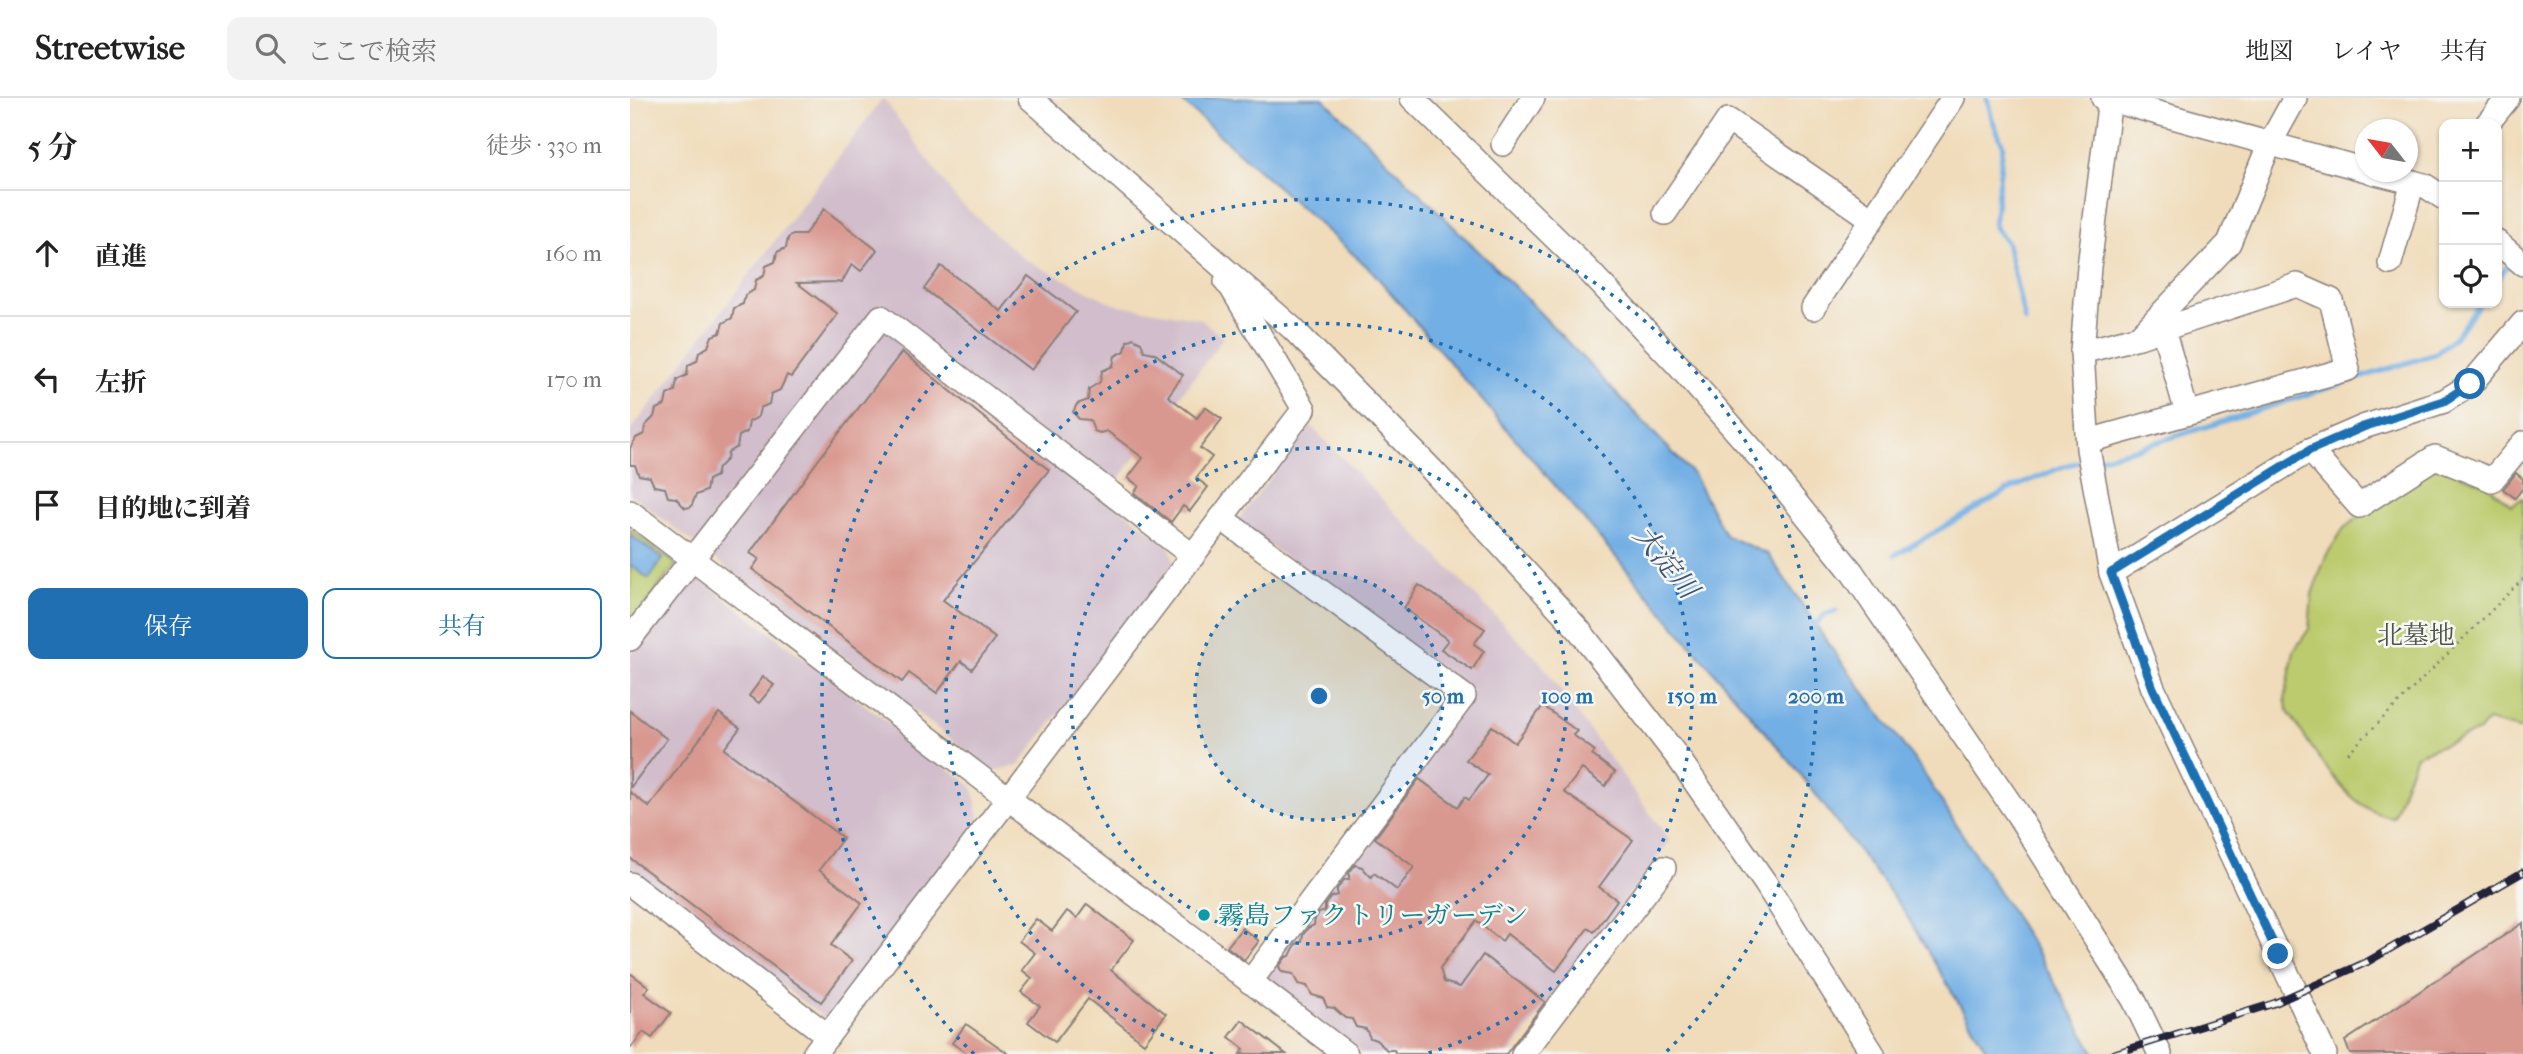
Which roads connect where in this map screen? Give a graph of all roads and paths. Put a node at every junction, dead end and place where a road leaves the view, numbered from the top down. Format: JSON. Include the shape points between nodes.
{"nodes":[{"id":1,"x":1011,"y":98,"type":"edge"},
{"id":2,"x":1030,"y":98,"type":"edge"},
{"id":3,"x":1412,"y":98,"type":"edge"},
{"id":4,"x":1533,"y":98,"type":"edge"},
{"id":5,"x":1952,"y":98,"type":"edge"},
{"id":6,"x":2295,"y":98,"type":"edge"},
{"id":7,"x":2508,"y":98,"type":"edge"},
{"id":8,"x":2107,"y":99,"type":"edge"},
{"id":9,"x":2491,"y":119,"type":"edge"},
{"id":10,"x":1503,"y":144,"type":"dead end"},
{"id":11,"x":2269,"y":145,"type":"junction"},
{"id":12,"x":2355,"y":167,"type":"edge"},
{"id":13,"x":2416,"y":182,"type":"edge"},
{"id":14,"x":2434,"y":186,"type":"edge"},
{"id":15,"x":1665,"y":214,"type":"dead end"},
{"id":16,"x":1872,"y":219,"type":"junction"},
{"id":17,"x":2390,"y":263,"type":"dead end"},
{"id":18,"x":1812,"y":308,"type":"dead end"},
{"id":19,"x":2523,"y":323,"type":"edge"},
{"id":20,"x":2163,"y":329,"type":"junction"},
{"id":21,"x":2140,"y":337,"type":"junction"},
{"id":22,"x":2082,"y":352,"type":"junction"},
{"id":23,"x":2187,"y":413,"type":"junction"},
{"id":24,"x":2523,"y":443,"type":"edge"},
{"id":25,"x":2088,"y":445,"type":"junction"},
{"id":26,"x":2310,"y":450,"type":"junction"},
{"id":27,"x":630,"y":512,"type":"edge"},
{"id":28,"x":1222,"y":518,"type":"junction"},
{"id":29,"x":1193,"y":556,"type":"junction"},
{"id":30,"x":693,"y":558,"type":"junction"},
{"id":31,"x":2111,"y":573,"type":"junction"},
{"id":32,"x":2523,"y":579,"type":"edge"},
{"id":33,"x":630,"y":639,"type":"edge"},
{"id":34,"x":2348,"y":753,"type":"dead end"},
{"id":35,"x":1008,"y":800,"type":"junction"},
{"id":36,"x":1664,"y":868,"type":"dead end"},
{"id":37,"x":630,"y":884,"type":"edge"},
{"id":38,"x":1250,"y":982,"type":"junction"},
{"id":39,"x":821,"y":1045,"type":"edge"},
{"id":40,"x":1346,"y":1054,"type":"edge"},
{"id":41,"x":1523,"y":1054,"type":"edge"},
{"id":42,"x":1872,"y":1054,"type":"edge"},
{"id":43,"x":2160,"y":1054,"type":"edge"},
{"id":44,"x":2325,"y":1054,"type":"edge"}],
"edges":[{"from":1,"to":28,"type":"street","via":[[1231,287],[1304,409]]},
{"from":2,"to":42,"type":"street","via":[[1292,328],[1432,470],[1579,630],[1735,838]]},
{"from":3,"to":43,"type":"street","via":[[1676,363],[1852,572],[2018,815],[2134,1000]]},
{"from":4,"to":10,"type":"street"},
{"from":5,"to":16,"type":"street"},
{"from":6,"to":11,"type":"street"},
{"from":7,"to":9,"type":"street"},
{"from":8,"to":11,"type":"street"},
{"from":8,"to":22,"type":"street"},
{"from":11,"to":12,"type":"street"},
{"from":11,"to":21,"type":"street","via":[[2230,243]]},
{"from":13,"to":14,"type":"street"},
{"from":14,"to":17,"type":"street"},
{"from":15,"to":16,"type":"street","via":[[1728,120]]},
{"from":16,"to":18,"type":"street"},
{"from":19,"to":26,"type":"street","via":[[2470,384],[2444,401]]},
{"from":20,"to":21,"type":"street"},
{"from":20,"to":23,"type":"street"},
{"from":20,"to":23,"type":"street","via":[[2297,285],[2331,300],[2348,369]]},
{"from":21,"to":22,"type":"street"},
{"from":22,"to":25,"type":"street"},
{"from":23,"to":25,"type":"street"},
{"from":24,"to":26,"type":"street","via":[[2492,480],[2435,457],[2359,506]]},
{"from":25,"to":31,"type":"street"},
{"from":26,"to":31,"type":"street"},
{"from":27,"to":30,"type":"street"},
{"from":28,"to":29,"type":"street"},
{"from":28,"to":38,"type":"street","via":[[1464,695]]},
{"from":29,"to":30,"type":"street","via":[[881,317]]},
{"from":29,"to":35,"type":"street"},
{"from":30,"to":33,"type":"street"},
{"from":30,"to":35,"type":"street"},
{"from":31,"to":44,"type":"street","via":[[2153,688]]},
{"from":32,"to":34,"type":"path"},
{"from":35,"to":38,"type":"street"},
{"from":35,"to":39,"type":"street"},
{"from":36,"to":41,"type":"street"},
{"from":37,"to":39,"type":"street"},
{"from":38,"to":40,"type":"street"}]}
